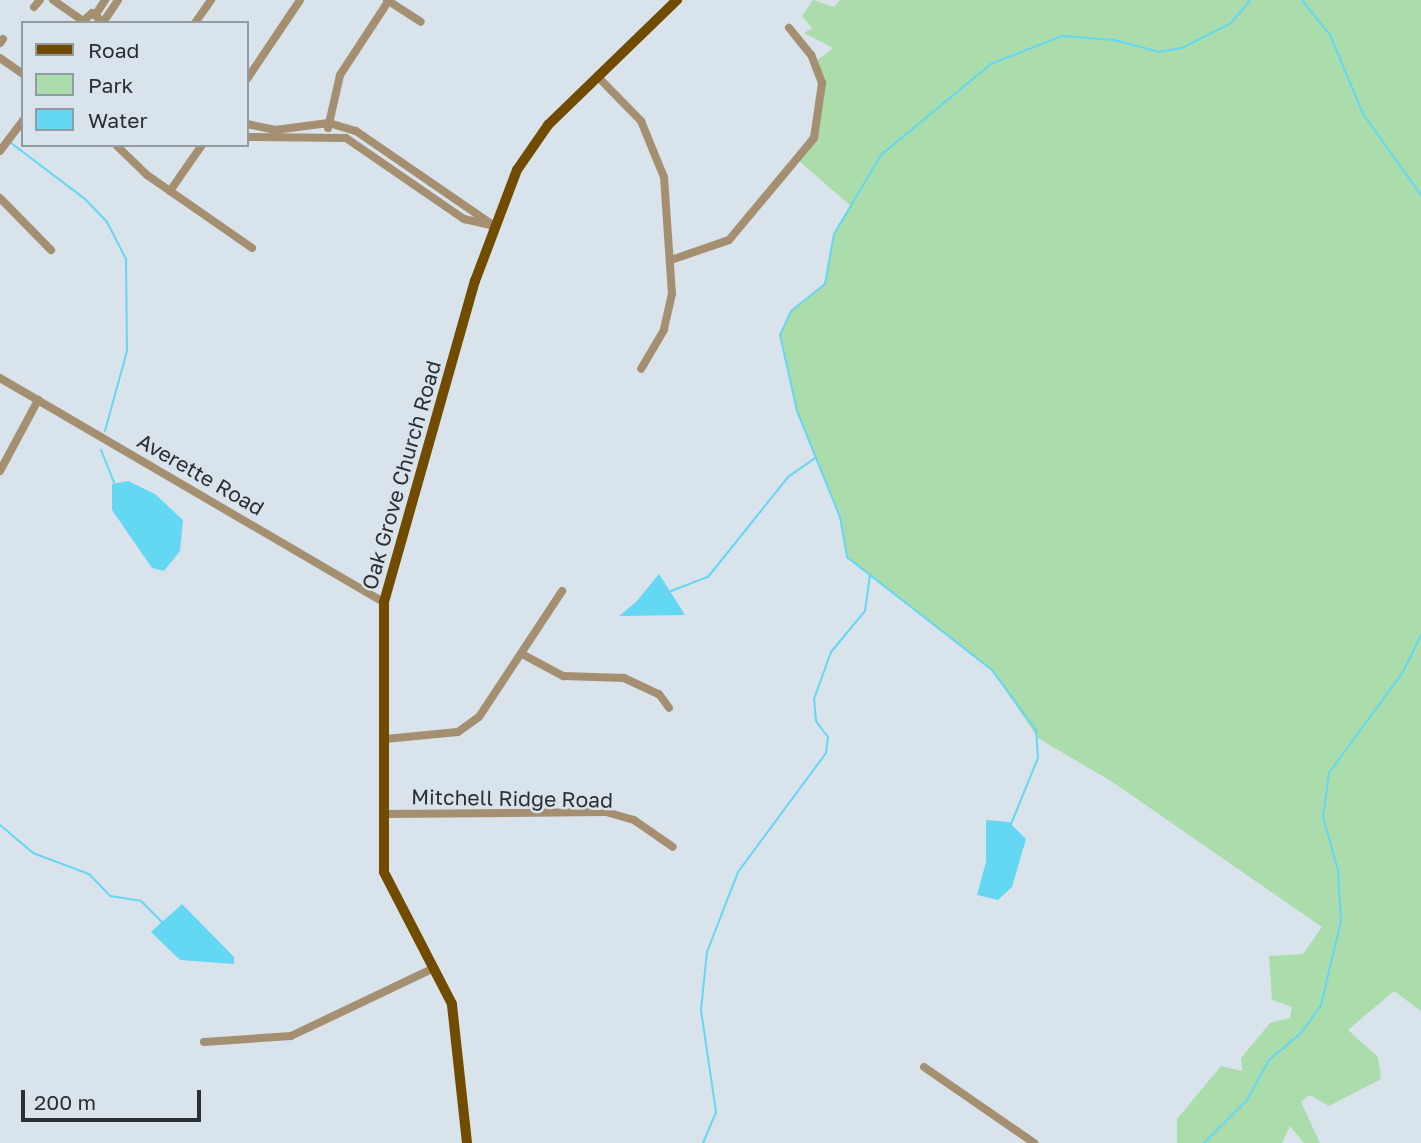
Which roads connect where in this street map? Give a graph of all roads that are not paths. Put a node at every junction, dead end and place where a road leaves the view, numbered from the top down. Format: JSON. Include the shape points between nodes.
{"nodes":[{"id":1,"x":53,"y":0,"type":"edge"},
{"id":2,"x":105,"y":0,"type":"edge"},
{"id":3,"x":118,"y":0,"type":"edge"},
{"id":4,"x":211,"y":0,"type":"edge"},
{"id":5,"x":300,"y":0,"type":"edge"},
{"id":6,"x":388,"y":0,"type":"edge"},
{"id":7,"x":677,"y":0,"type":"edge"},
{"id":8,"x":96,"y":14,"type":"junction"},
{"id":9,"x":81,"y":21,"type":"edge"},
{"id":10,"x":103,"y":21,"type":"edge"},
{"id":11,"x":105,"y":21,"type":"edge"},
{"id":12,"x":196,"y":21,"type":"edge"},
{"id":13,"x":421,"y":22,"type":"dead end"},
{"id":14,"x":789,"y":28,"type":"dead end"},
{"id":15,"x":0,"y":58,"type":"edge"},
{"id":16,"x":21,"y":73,"type":"edge"},
{"id":17,"x":597,"y":76,"type":"junction"},
{"id":18,"x":248,"y":78,"type":"edge"},
{"id":19,"x":21,"y":123,"type":"edge"},
{"id":20,"x":329,"y":123,"type":"junction"},
{"id":21,"x":248,"y":124,"type":"edge"},
{"id":22,"x":328,"y":134,"type":"junction"},
{"id":23,"x":248,"y":137,"type":"edge"},
{"id":24,"x":4,"y":144,"type":"edge"},
{"id":25,"x":118,"y":147,"type":"edge"},
{"id":26,"x":201,"y":147,"type":"edge"},
{"id":27,"x":418,"y":174,"type":"junction"},
{"id":28,"x":412,"y":182,"type":"junction"},
{"id":29,"x":170,"y":191,"type":"junction"},
{"id":30,"x":0,"y":198,"type":"edge"},
{"id":31,"x":494,"y":226,"type":"junction"},
{"id":32,"x":252,"y":248,"type":"dead end"},
{"id":33,"x":51,"y":250,"type":"dead end"},
{"id":34,"x":671,"y":260,"type":"junction"},
{"id":35,"x":641,"y":369,"type":"dead end"},
{"id":36,"x":0,"y":377,"type":"edge"},
{"id":37,"x":38,"y":400,"type":"junction"},
{"id":38,"x":0,"y":471,"type":"edge"},
{"id":39,"x":562,"y":592,"type":"dead end"},
{"id":40,"x":384,"y":602,"type":"junction"},
{"id":41,"x":522,"y":654,"type":"junction"},
{"id":42,"x":669,"y":708,"type":"dead end"},
{"id":43,"x":385,"y":739,"type":"junction"},
{"id":44,"x":385,"y":814,"type":"junction"},
{"id":45,"x":673,"y":847,"type":"dead end"},
{"id":46,"x":434,"y":968,"type":"junction"},
{"id":47,"x":204,"y":1042,"type":"dead end"},
{"id":48,"x":924,"y":1068,"type":"dead end"},
{"id":49,"x":467,"y":1143,"type":"edge"},
{"id":50,"x":1034,"y":1143,"type":"edge"}],
"edges":[{"from":1,"to":9,"type":"street"},
{"from":2,"to":8,"type":"street"},
{"from":3,"to":11,"type":"street"},
{"from":4,"to":12,"type":"street"},
{"from":5,"to":18,"type":"street"},
{"from":6,"to":13,"type":"street"},
{"from":6,"to":20,"type":"street","via":[[340,75]]},
{"from":7,"to":17,"type":"main road","name":"Oak Grove Church Road"},
{"from":8,"to":9,"type":"street"},
{"from":8,"to":10,"type":"street"},
{"from":14,"to":34,"type":"street","via":[[811,55],[822,83],[814,138],[729,240]]},
{"from":15,"to":16,"type":"street"},
{"from":17,"to":31,"type":"main road","name":"Oak Grove Church Road","via":[[529,149]]},
{"from":17,"to":34,"type":"street","via":[[653,141],[664,177]]},
{"from":19,"to":24,"type":"street"},
{"from":20,"to":21,"type":"street","via":[[275,130]]},
{"from":20,"to":22,"type":"street"},
{"from":20,"to":27,"type":"street","via":[[356,131]]},
{"from":22,"to":23,"type":"street","via":[[276,142]]},
{"from":22,"to":28,"type":"street","via":[[355,143]]},
{"from":25,"to":29,"type":"street"},
{"from":26,"to":29,"type":"street"},
{"from":27,"to":28,"type":"street"},
{"from":27,"to":31,"type":"street"},
{"from":28,"to":31,"type":"street","via":[[464,219]]},
{"from":29,"to":32,"type":"street"},
{"from":30,"to":33,"type":"street"},
{"from":31,"to":40,"type":"main road","name":"Oak Grove Church Road"},
{"from":34,"to":35,"type":"street","via":[[667,320]]},
{"from":36,"to":37,"type":"street","name":"Averette Road"},
{"from":37,"to":38,"type":"street"},
{"from":37,"to":40,"type":"street","name":"Averette Road"},
{"from":39,"to":41,"type":"street"},
{"from":40,"to":43,"type":"main road","name":"Oak Grove Church Road"},
{"from":41,"to":42,"type":"street","via":[[562,676],[624,678],[659,694]]},
{"from":41,"to":43,"type":"street","via":[[479,717],[458,732]]},
{"from":43,"to":44,"type":"main road","name":"Oak Grove Church Road"},
{"from":44,"to":45,"type":"street","name":"Mitchell Ridge Road","via":[[606,812],[634,820]]},
{"from":44,"to":46,"type":"main road","name":"Oak Grove Church Road","via":[[384,872]]},
{"from":46,"to":47,"type":"street","via":[[291,1036]]},
{"from":46,"to":49,"type":"main road","name":"Oak Grove Church Road","via":[[452,1004]]},
{"from":48,"to":50,"type":"street"}]}
